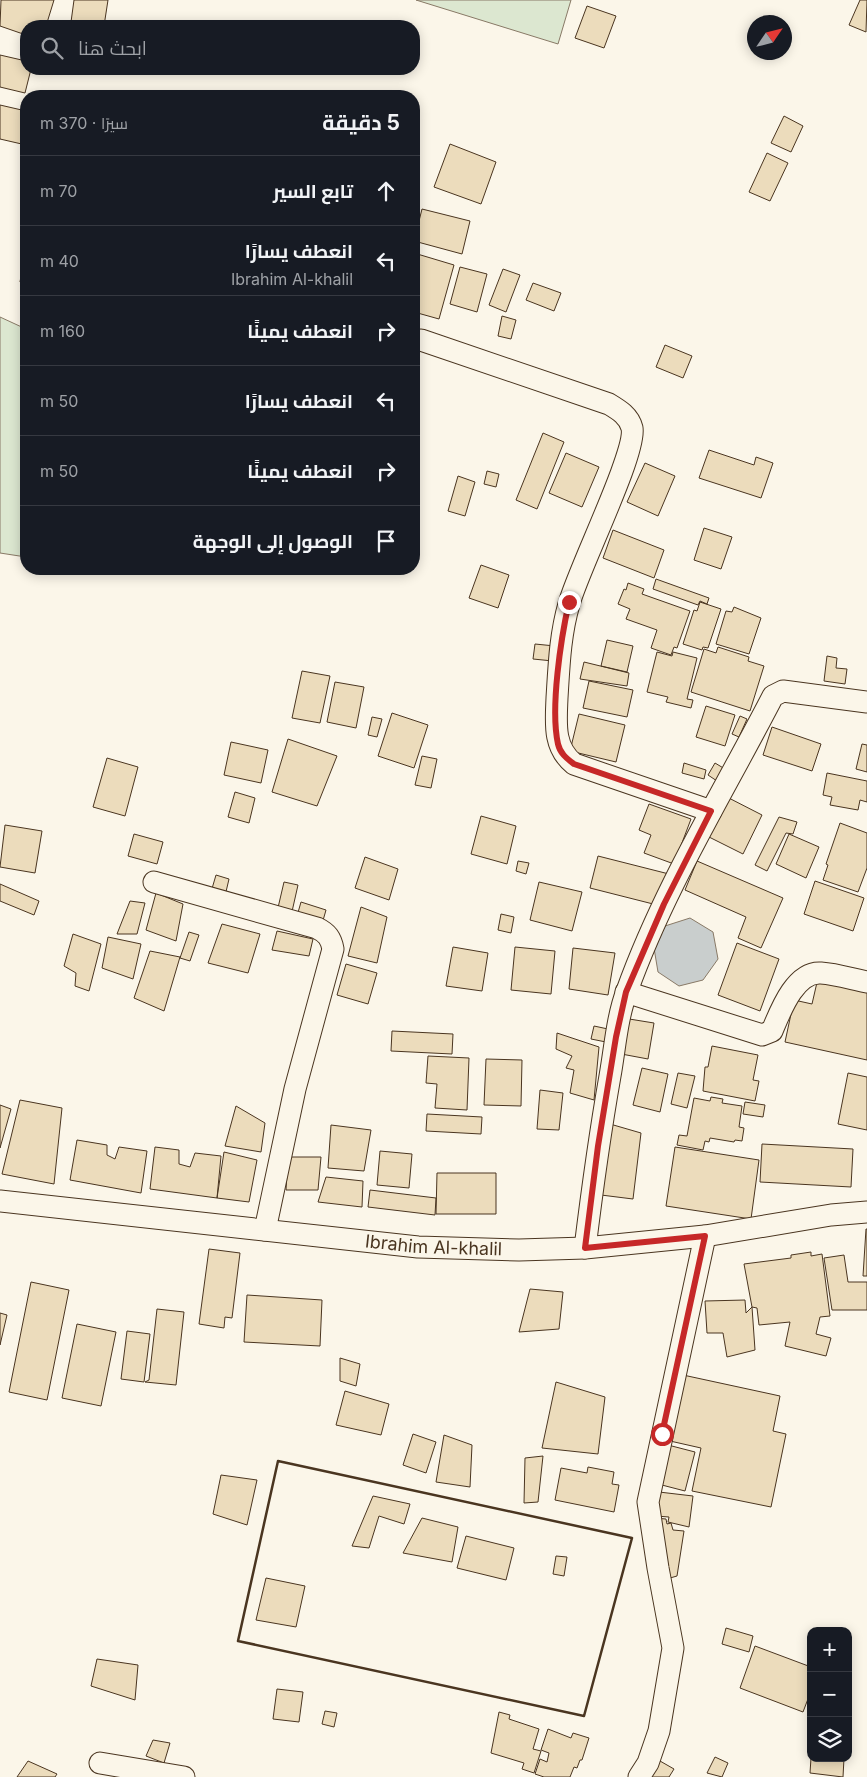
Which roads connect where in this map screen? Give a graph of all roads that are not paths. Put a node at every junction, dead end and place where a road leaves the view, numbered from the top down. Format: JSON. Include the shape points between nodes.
{"nodes":[{"id":1,"x":421,"y":340,"type":"dead end"},
{"id":2,"x":867,"y":702,"type":"edge"},
{"id":3,"x":711,"y":811,"type":"junction"},
{"id":4,"x":154,"y":882,"type":"dead end"},
{"id":5,"x":867,"y":982,"type":"edge"},
{"id":6,"x":626,"y":992,"type":"junction"},
{"id":7,"x":0,"y":1201,"type":"edge"},
{"id":8,"x":867,"y":1212,"type":"edge"},
{"id":9,"x":265,"y":1230,"type":"junction"},
{"id":10,"x":705,"y":1236,"type":"junction"},
{"id":11,"x":585,"y":1248,"type":"junction"},
{"id":12,"x":100,"y":1763,"type":"dead end"},
{"id":13,"x":184,"y":1777,"type":"edge"},
{"id":14,"x":639,"y":1777,"type":"edge"}],
"edges":[{"from":1,"to":3,"type":"street","via":[[609,404],[624,412],[632,429],[629,449],[569,602],[561,637],[556,712],[558,744],[563,756],[574,764]]},
{"from":2,"to":3,"type":"street","via":[[778,692]]},
{"from":3,"to":6,"type":"street","via":[[664,904]]},
{"from":4,"to":9,"type":"street","via":[[317,928],[326,932],[331,940],[333,950],[295,1089]]},
{"from":5,"to":6,"type":"street","via":[[819,972],[806,978],[790,990],[772,1031],[762,1036]]},
{"from":6,"to":11,"type":"street","via":[[598,1146]]},
{"from":7,"to":9,"type":"street","name":"Ibrahim Al-khalil"},
{"from":8,"to":10,"type":"street","name":"Ibrahim Al-khalil"},
{"from":9,"to":11,"type":"street","name":"Ibrahim Al-khalil","via":[[418,1247]]},
{"from":10,"to":11,"type":"street","name":"Ibrahim Al-khalil"},
{"from":10,"to":14,"type":"street","via":[[648,1502],[673,1648],[659,1730],[648,1763]]},
{"from":12,"to":13,"type":"street"}]}
